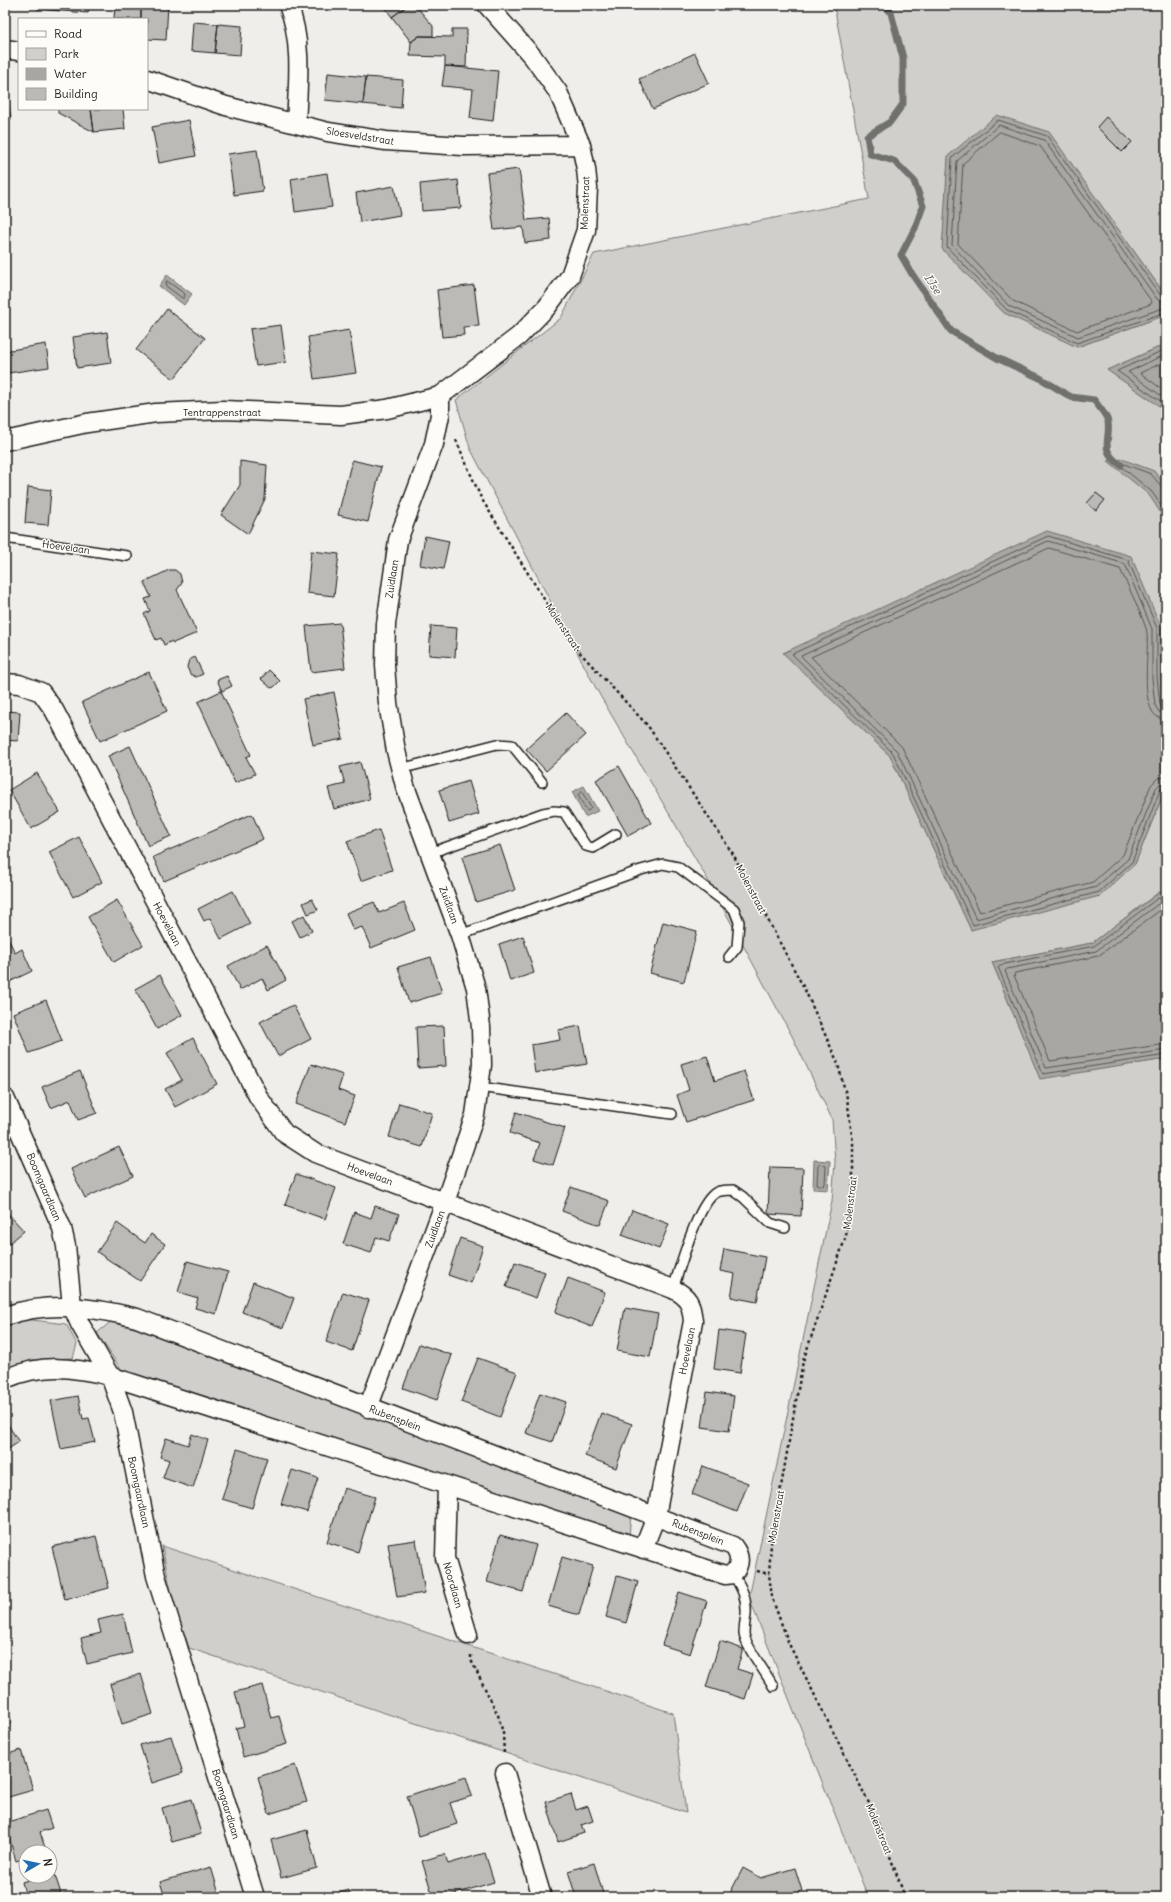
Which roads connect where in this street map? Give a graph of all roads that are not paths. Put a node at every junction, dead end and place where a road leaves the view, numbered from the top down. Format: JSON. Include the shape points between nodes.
{"nodes":[{"id":1,"x":288,"y":5,"type":"edge"},
{"id":2,"x":487,"y":5,"type":"edge"},
{"id":3,"x":5,"y":49,"type":"edge"},
{"id":4,"x":18,"y":52,"type":"edge"},
{"id":5,"x":148,"y":79,"type":"edge"},
{"id":6,"x":296,"y":123,"type":"junction"},
{"id":7,"x":581,"y":145,"type":"junction"},
{"id":8,"x":440,"y":396,"type":"junction"},
{"id":9,"x":5,"y":441,"type":"edge"},
{"id":10,"x":5,"y":538,"type":"edge"},
{"id":11,"x":127,"y":556,"type":"dead end"},
{"id":12,"x":5,"y":683,"type":"edge"},
{"id":13,"x":400,"y":768,"type":"junction"},
{"id":14,"x":542,"y":782,"type":"dead end"},
{"id":15,"x":616,"y":834,"type":"dead end"},
{"id":16,"x":430,"y":853,"type":"junction"},
{"id":17,"x":460,"y":935,"type":"junction"},
{"id":18,"x":729,"y":957,"type":"dead end"},
{"id":19,"x":479,"y":1087,"type":"junction"},
{"id":20,"x":5,"y":1098,"type":"edge"},
{"id":21,"x":672,"y":1114,"type":"dead end"},
{"id":22,"x":445,"y":1202,"type":"junction"},
{"id":23,"x":785,"y":1228,"type":"dead end"},
{"id":24,"x":673,"y":1289,"type":"junction"},
{"id":25,"x":72,"y":1306,"type":"junction"},
{"id":26,"x":5,"y":1316,"type":"edge"},
{"id":27,"x":110,"y":1376,"type":"junction"},
{"id":28,"x":5,"y":1379,"type":"edge"},
{"id":29,"x":368,"y":1408,"type":"junction"},
{"id":30,"x":447,"y":1485,"type":"junction"},
{"id":31,"x":656,"y":1516,"type":"junction"},
{"id":32,"x":643,"y":1549,"type":"junction"},
{"id":33,"x":734,"y":1574,"type":"junction"},
{"id":34,"x":468,"y":1635,"type":"road end"},
{"id":35,"x":773,"y":1686,"type":"dead end"},
{"id":36,"x":505,"y":1773,"type":"road end"},
{"id":37,"x":255,"y":1897,"type":"edge"},
{"id":38,"x":542,"y":1897,"type":"edge"}],
"edges":[{"from":1,"to":6,"type":"street","via":[[292,14],[299,58]]},
{"from":2,"to":7,"type":"street","name":"Molenstraat","via":[[533,57],[558,92]]},
{"from":3,"to":4,"type":"street"},
{"from":5,"to":6,"type":"street","name":"Sloesveldstraat","via":[[226,106]]},
{"from":6,"to":7,"type":"street","name":"Sloesveldstraat","via":[[328,132],[386,141],[463,146]]},
{"from":7,"to":8,"type":"street","name":"Molenstraat","via":[[588,188],[586,230],[570,276],[547,307],[519,336]]},
{"from":8,"to":9,"type":"street","name":"Tentrappenstraat","via":[[387,409],[341,414],[223,410],[156,412]]},
{"from":8,"to":13,"type":"street","name":"Zuidlaan","via":[[440,415],[434,444],[398,540],[386,624],[385,665],[388,703]]},
{"from":10,"to":11,"type":"lane","name":"Hoevelaan"},
{"from":12,"to":22,"type":"street","name":"Hoevelaan","via":[[19,684],[41,692],[54,710],[259,1098],[284,1133],[315,1154]]},
{"from":13,"to":14,"type":"lane","via":[[497,744],[512,745]]},
{"from":13,"to":16,"type":"street","name":"Zuidlaan"},
{"from":15,"to":16,"type":"lane","via":[[592,848],[586,846],[564,812],[554,811]]},
{"from":16,"to":17,"type":"street","name":"Zuidlaan"},
{"from":17,"to":18,"type":"lane","via":[[663,864],[678,867],[734,909],[739,922],[737,947]]},
{"from":17,"to":19,"type":"street","name":"Zuidlaan","via":[[476,988],[481,1027],[482,1065]]},
{"from":19,"to":21,"type":"lane"},
{"from":19,"to":22,"type":"street","name":"Zuidlaan","via":[[475,1115]]},
{"from":20,"to":25,"type":"street","name":"Boomgaardlaan","via":[[62,1228]]},
{"from":22,"to":24,"type":"street","name":"Hoevelaan"},
{"from":22,"to":29,"type":"street","name":"Zuidlaan"},
{"from":23,"to":24,"type":"lane","via":[[770,1223],[733,1190],[717,1192],[706,1203],[692,1230]]},
{"from":24,"to":31,"type":"street","name":"Hoevelaan","via":[[684,1295],[691,1306],[693,1321]]},
{"from":25,"to":26,"type":"street","name":"Rubensplein","via":[[29,1309]]},
{"from":25,"to":27,"type":"street","name":"Boomgaardlaan"},
{"from":25,"to":29,"type":"street","name":"Rubensplein","via":[[106,1310],[137,1318]]},
{"from":27,"to":28,"type":"street","via":[[78,1368],[55,1368],[34,1370]]},
{"from":27,"to":30,"type":"street"},
{"from":27,"to":37,"type":"street","name":"Boomgaardlaan","via":[[123,1412],[156,1576]]},
{"from":29,"to":31,"type":"street","name":"Rubensplein"},
{"from":30,"to":32,"type":"street"},
{"from":30,"to":34,"type":"street","name":"Noordlaan","via":[[445,1558]]},
{"from":31,"to":32,"type":"street","name":"Hoevelaan"},
{"from":31,"to":33,"type":"street","name":"Rubensplein","via":[[733,1546],[739,1553],[739,1566]]},
{"from":32,"to":33,"type":"street","via":[[725,1575]]},
{"from":33,"to":35,"type":"lane","via":[[744,1591],[744,1634]]},
{"from":36,"to":38,"type":"street"}]}
